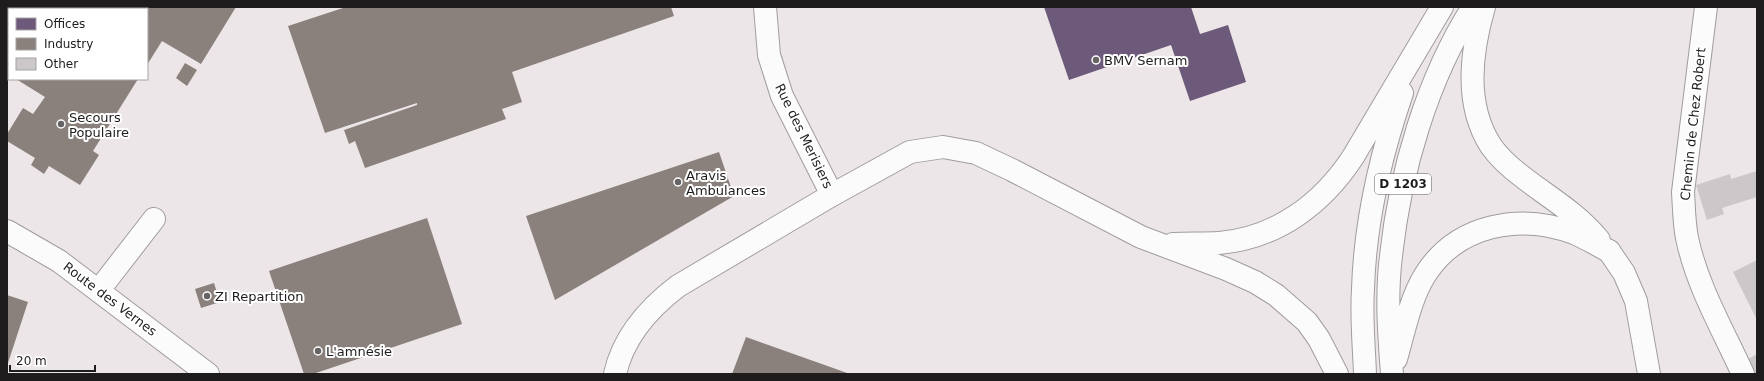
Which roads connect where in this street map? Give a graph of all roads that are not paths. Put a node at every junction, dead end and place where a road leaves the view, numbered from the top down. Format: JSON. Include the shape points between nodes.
{"nodes":[{"id":1,"x":765,"y":7,"type":"edge"},
{"id":2,"x":1442,"y":7,"type":"edge"},
{"id":3,"x":1473,"y":7,"type":"edge"},
{"id":4,"x":1484,"y":7,"type":"edge"},
{"id":5,"x":1706,"y":7,"type":"edge"},
{"id":6,"x":832,"y":195,"type":"junction"},
{"id":7,"x":154,"y":219,"type":"dead end"},
{"id":8,"x":7,"y":231,"type":"edge"},
{"id":9,"x":1162,"y":244,"type":"junction"},
{"id":10,"x":1609,"y":251,"type":"junction"},
{"id":11,"x":99,"y":290,"type":"junction"},
{"id":12,"x":208,"y":374,"type":"edge"},
{"id":13,"x":615,"y":374,"type":"edge"},
{"id":14,"x":1337,"y":374,"type":"edge"},
{"id":15,"x":1365,"y":374,"type":"edge"},
{"id":16,"x":1392,"y":374,"type":"edge"},
{"id":17,"x":1649,"y":374,"type":"edge"},
{"id":18,"x":1743,"y":374,"type":"edge"}],
"edges":[{"from":1,"to":6,"type":"main road","name":"Rue des Merisiers","via":[[769,56],[782,96]]},
{"from":2,"to":9,"type":"main road","via":[[1353,157],[1341,175],[1311,206],[1277,228],[1251,237],[1220,243]]},
{"from":2,"to":15,"type":"main road","number":"D 1203","via":[[1402,93],[1385,147],[1371,207],[1362,289]]},
{"from":3,"to":16,"type":"main road","number":"D 1203","via":[[1457,34],[1432,88],[1403,182],[1389,276],[1389,343]]},
{"from":4,"to":10,"type":"main road","via":[[1476,42],[1472,84],[1478,119],[1487,139],[1497,154],[1574,214]]},
{"from":5,"to":18,"type":"main road","name":"Chemin de Chez Robert","via":[[1683,192],[1684,215],[1693,260]]},
{"from":6,"to":9,"type":"main road","via":[[910,152],[943,147],[976,153],[1141,237]]},
{"from":6,"to":13,"type":"main road","via":[[678,286],[658,302],[628,342],[617,363]]},
{"from":7,"to":11,"type":"main road"},
{"from":8,"to":11,"type":"main road","name":"Route des Vernes","via":[[59,261]]},
{"from":9,"to":14,"type":"main road","via":[[1255,282],[1276,295],[1307,322]]},
{"from":10,"to":16,"type":"main road","via":[[1575,233],[1530,223],[1495,225],[1466,236],[1437,259],[1424,275],[1414,298]]},
{"from":10,"to":17,"type":"main road","via":[[1624,273],[1636,301]]},
{"from":11,"to":12,"type":"main road","name":"Route des Vernes"}]}
